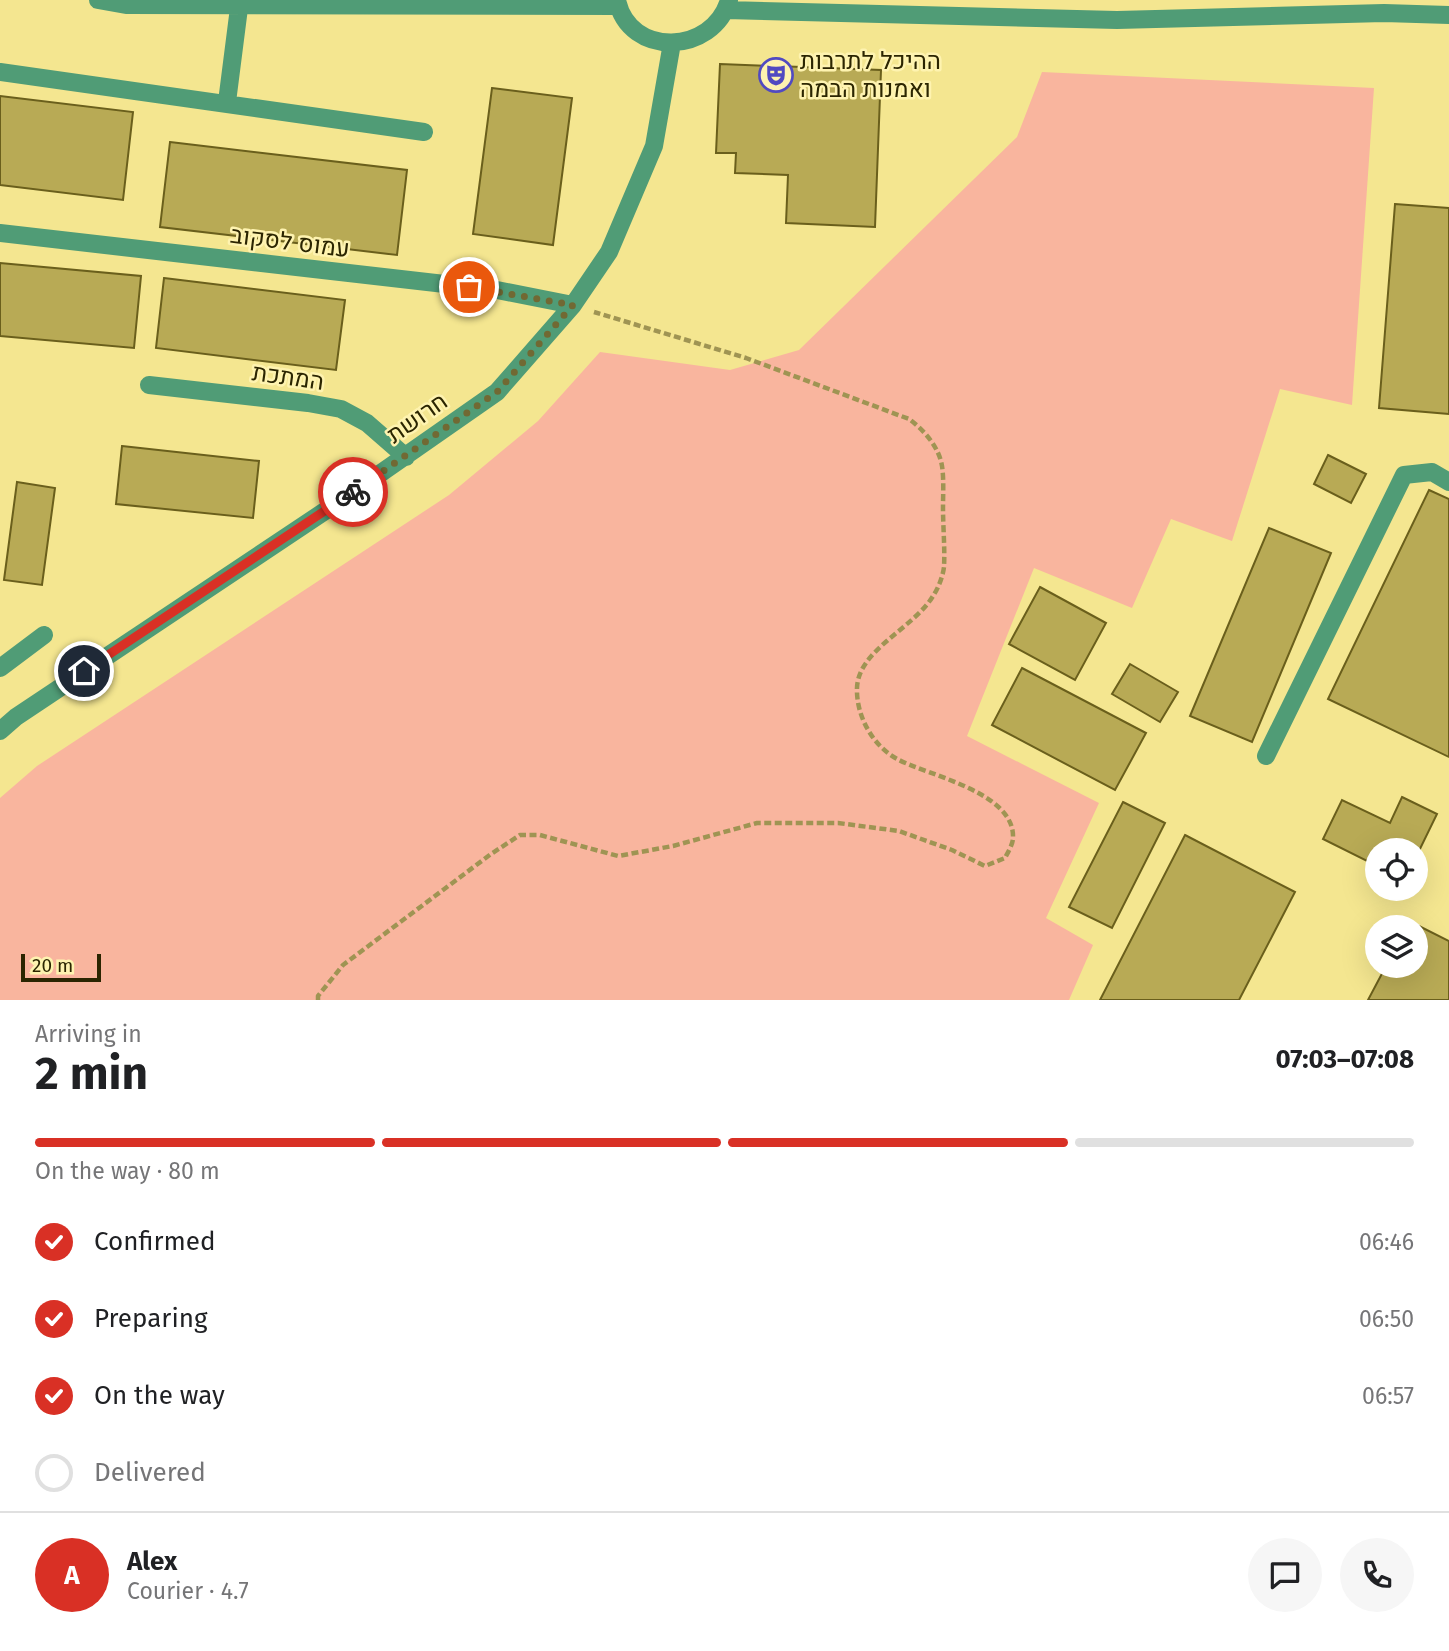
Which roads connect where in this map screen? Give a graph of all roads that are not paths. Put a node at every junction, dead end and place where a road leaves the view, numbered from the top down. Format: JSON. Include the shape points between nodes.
{"nodes":[{"id":1,"x":98,"y":0,"type":"edge"},
{"id":2,"x":182,"y":3,"type":"edge"},
{"id":3,"x":240,"y":3,"type":"edge"},
{"id":4,"x":618,"y":3,"type":"edge"},
{"id":5,"x":728,"y":5,"type":"edge"},
{"id":6,"x":1449,"y":15,"type":"edge"},
{"id":7,"x":672,"y":43,"type":"junction"},
{"id":8,"x":0,"y":72,"type":"edge"},
{"id":9,"x":227,"y":102,"type":"junction"},
{"id":10,"x":424,"y":132,"type":"dead end"},
{"id":11,"x":0,"y":233,"type":"edge"},
{"id":12,"x":573,"y":305,"type":"junction"},
{"id":13,"x":149,"y":385,"type":"dead end"},
{"id":14,"x":406,"y":457,"type":"junction"},
{"id":15,"x":1449,"y":482,"type":"edge"},
{"id":16,"x":44,"y":635,"type":"dead end"},
{"id":17,"x":0,"y":668,"type":"edge"},
{"id":18,"x":0,"y":731,"type":"edge"},
{"id":19,"x":1266,"y":756,"type":"dead end"}],
"edges":[{"from":1,"to":2,"type":"street","via":[[126,5]]},
{"from":2,"to":3,"type":"street"},
{"from":3,"to":4,"type":"street"},
{"from":3,"to":9,"type":"street"},
{"from":4,"to":7,"type":"street","via":[[639,33]]},
{"from":5,"to":6,"type":"street","via":[[1117,20]]},
{"from":5,"to":7,"type":"street","via":[[704,34]]},
{"from":7,"to":12,"type":"street","name":"חרושת","via":[[654,146],[609,252]]},
{"from":8,"to":9,"type":"street"},
{"from":9,"to":10,"type":"street"},
{"from":11,"to":12,"type":"street","name":"עמוס לסקוב","via":[[497,290]]},
{"from":12,"to":14,"type":"street","name":"חרושת","via":[[497,392]]},
{"from":13,"to":14,"type":"street","name":"המתכת","via":[[341,409],[367,423]]},
{"from":14,"to":18,"type":"street","name":"חרושת"},
{"from":15,"to":19,"type":"street","via":[[1432,472],[1404,475]]},
{"from":16,"to":17,"type":"street"}]}
